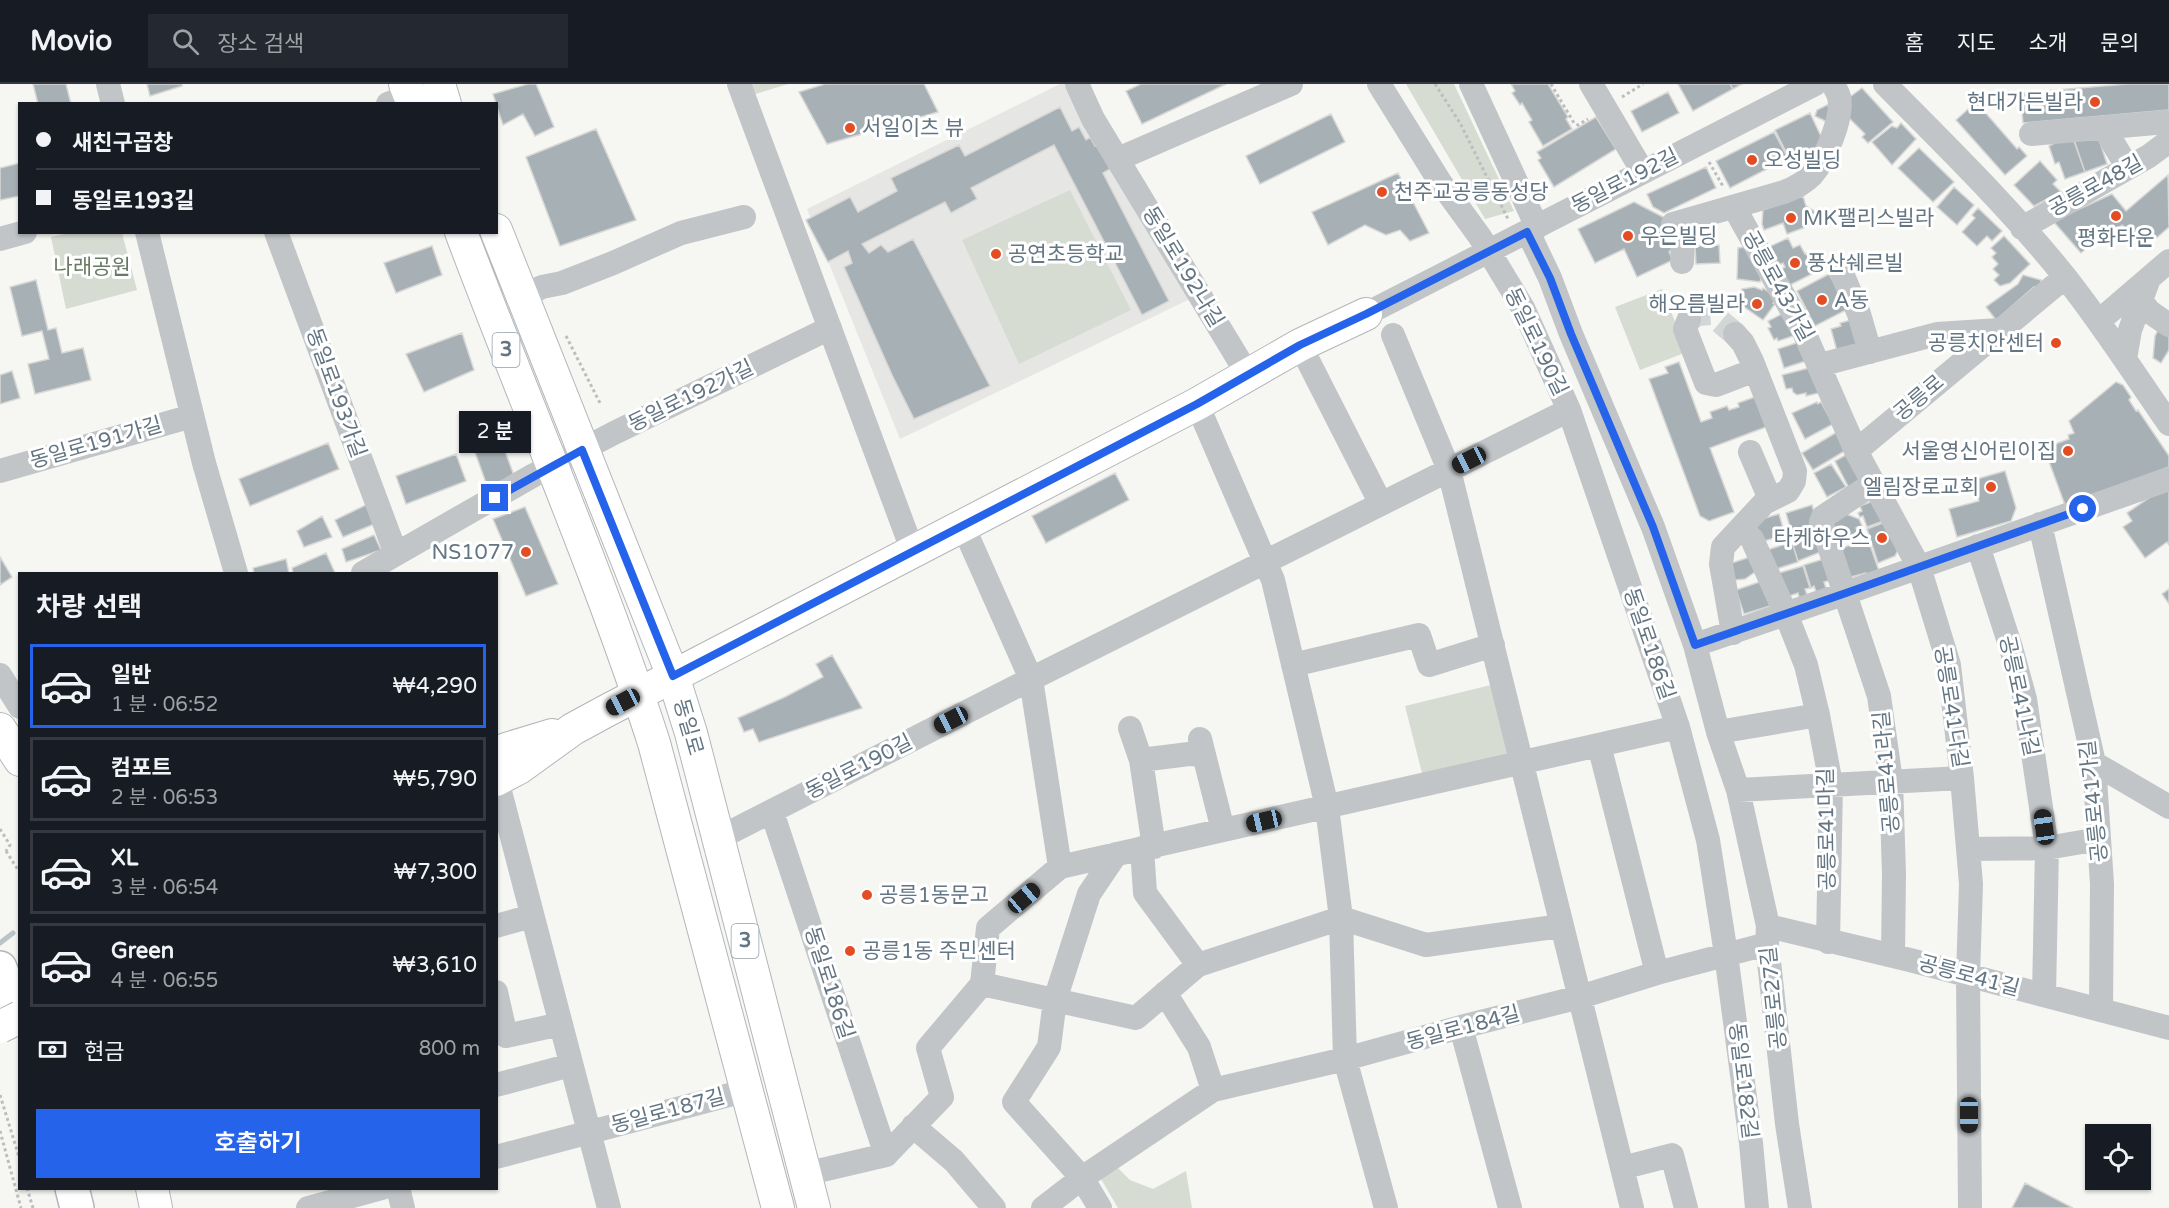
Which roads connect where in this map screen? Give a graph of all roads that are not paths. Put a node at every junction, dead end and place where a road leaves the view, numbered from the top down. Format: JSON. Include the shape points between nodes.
{"nodes":[{"id":1,"x":108,"y":84,"type":"edge"},
{"id":2,"x":739,"y":84,"type":"edge"},
{"id":3,"x":1077,"y":84,"type":"edge"},
{"id":4,"x":1291,"y":84,"type":"edge"},
{"id":5,"x":1379,"y":84,"type":"edge"},
{"id":6,"x":1471,"y":84,"type":"edge"},
{"id":7,"x":1592,"y":84,"type":"edge"},
{"id":8,"x":1815,"y":84,"type":"edge"},
{"id":9,"x":1833,"y":84,"type":"edge"},
{"id":10,"x":1885,"y":84,"type":"edge"},
{"id":11,"x":415,"y":92,"type":"edge"},
{"id":12,"x":113,"y":102,"type":"edge"},
{"id":13,"x":440,"y":102,"type":"edge"},
{"id":14,"x":2104,"y":128,"type":"junction"},
{"id":15,"x":2167,"y":131,"type":"edge"},
{"id":16,"x":2031,"y":134,"type":"dead end"},
{"id":17,"x":1118,"y":159,"type":"junction"},
{"id":18,"x":2128,"y":168,"type":"junction"},
{"id":19,"x":1643,"y":172,"type":"junction"},
{"id":20,"x":1734,"y":207,"type":"junction"},
{"id":21,"x":744,"y":217,"type":"dead end"},
{"id":22,"x":1525,"y":227,"type":"junction"},
{"id":23,"x":2022,"y":228,"type":"junction"},
{"id":24,"x":18,"y":234,"type":"edge"},
{"id":25,"x":147,"y":234,"type":"edge"},
{"id":26,"x":277,"y":234,"type":"edge"},
{"id":27,"x":462,"y":234,"type":"edge"},
{"id":28,"x":498,"y":234,"type":"edge"},
{"id":29,"x":0,"y":239,"type":"edge"},
{"id":30,"x":1489,"y":251,"type":"junction"},
{"id":31,"x":1682,"y":262,"type":"dead end"},
{"id":32,"x":1841,"y":271,"type":"dead end"},
{"id":33,"x":2157,"y":271,"type":"edge"},
{"id":34,"x":2065,"y":277,"type":"junction"},
{"id":35,"x":524,"y":296,"type":"junction"},
{"id":36,"x":2141,"y":301,"type":"junction"},
{"id":37,"x":1366,"y":314,"type":"joint"},
{"id":38,"x":1689,"y":319,"type":"dead end"},
{"id":39,"x":2099,"y":321,"type":"junction"},
{"id":40,"x":2169,"y":324,"type":"edge"},
{"id":41,"x":830,"y":328,"type":"junction"},
{"id":42,"x":2000,"y":330,"type":"junction"},
{"id":43,"x":1735,"y":334,"type":"tunnel mouth"},
{"id":44,"x":1393,"y":335,"type":"dead end"},
{"id":45,"x":1300,"y":345,"type":"junction"},
{"id":46,"x":1870,"y":352,"type":"junction"},
{"id":47,"x":2125,"y":359,"type":"junction"},
{"id":48,"x":1820,"y":365,"type":"junction"},
{"id":49,"x":1755,"y":370,"type":"junction"},
{"id":50,"x":1248,"y":375,"type":"junction"},
{"id":51,"x":1197,"y":404,"type":"junction"},
{"id":52,"x":1569,"y":410,"type":"junction"},
{"id":53,"x":192,"y":416,"type":"junction"},
{"id":54,"x":2169,"y":424,"type":"edge"},
{"id":55,"x":582,"y":450,"type":"junction"},
{"id":56,"x":1857,"y":451,"type":"junction"},
{"id":57,"x":1750,"y":452,"type":"dead end"},
{"id":58,"x":553,"y":466,"type":"junction"},
{"id":59,"x":1449,"y":470,"type":"junction"},
{"id":60,"x":0,"y":471,"type":"edge"},
{"id":61,"x":2169,"y":478,"type":"edge"},
{"id":62,"x":1874,"y":483,"type":"junction"},
{"id":63,"x":1770,"y":499,"type":"junction"},
{"id":64,"x":1381,"y":504,"type":"junction"},
{"id":65,"x":2040,"y":524,"type":"junction"},
{"id":66,"x":963,"y":526,"type":"junction"},
{"id":67,"x":1752,"y":539,"type":"dead end"},
{"id":68,"x":1978,"y":546,"type":"junction"},
{"id":69,"x":913,"y":552,"type":"junction"},
{"id":70,"x":396,"y":554,"type":"junction"},
{"id":71,"x":1265,"y":562,"type":"junction"},
{"id":72,"x":1919,"y":567,"type":"junction"},
{"id":73,"x":236,"y":572,"type":"edge"},
{"id":74,"x":365,"y":572,"type":"edge"},
{"id":75,"x":1846,"y":593,"type":"junction"},
{"id":76,"x":1786,"y":614,"type":"junction"},
{"id":77,"x":1733,"y":633,"type":"junction"},
{"id":78,"x":1493,"y":645,"type":"junction"},
{"id":79,"x":1695,"y":645,"type":"junction"},
{"id":80,"x":1293,"y":665,"type":"junction"},
{"id":81,"x":0,"y":675,"type":"edge"},
{"id":82,"x":673,"y":676,"type":"junction"},
{"id":83,"x":1031,"y":679,"type":"junction"},
{"id":84,"x":638,"y":694,"type":"junction"},
{"id":85,"x":18,"y":704,"type":"edge"},
{"id":86,"x":1818,"y":716,"type":"junction"},
{"id":87,"x":1678,"y":727,"type":"junction"},
{"id":88,"x":1130,"y":728,"type":"dead end"},
{"id":89,"x":0,"y":729,"type":"edge"},
{"id":90,"x":1718,"y":732,"type":"junction"},
{"id":91,"x":1599,"y":745,"type":"junction"},
{"id":92,"x":18,"y":757,"type":"edge"},
{"id":93,"x":1141,"y":760,"type":"junction"},
{"id":94,"x":1522,"y":762,"type":"junction"},
{"id":95,"x":2094,"y":763,"type":"junction"},
{"id":96,"x":500,"y":768,"type":"edge"},
{"id":97,"x":1962,"y":778,"type":"junction"},
{"id":98,"x":1891,"y":781,"type":"junction"},
{"id":99,"x":1831,"y":784,"type":"junction"},
{"id":100,"x":1738,"y":790,"type":"junction"},
{"id":101,"x":1327,"y":807,"type":"junction"},
{"id":102,"x":2169,"y":807,"type":"edge"},
{"id":103,"x":772,"y":812,"type":"junction"},
{"id":104,"x":1223,"y":830,"type":"junction"},
{"id":105,"x":718,"y":838,"type":"junction"},
{"id":106,"x":2099,"y":839,"type":"junction"},
{"id":107,"x":1148,"y":848,"type":"junction"},
{"id":108,"x":2047,"y":848,"type":"junction"},
{"id":109,"x":1968,"y":849,"type":"junction"},
{"id":110,"x":1116,"y":854,"type":"junction"},
{"id":111,"x":1060,"y":867,"type":"junction"},
{"id":112,"x":532,"y":916,"type":"junction"},
{"id":113,"x":1341,"y":918,"type":"junction"},
{"id":114,"x":498,"y":925,"type":"edge"},
{"id":115,"x":1561,"y":926,"type":"junction"},
{"id":116,"x":1767,"y":935,"type":"junction"},
{"id":117,"x":1828,"y":942,"type":"junction"},
{"id":118,"x":1726,"y":954,"type":"junction"},
{"id":119,"x":1893,"y":956,"type":"junction"},
{"id":120,"x":1198,"y":965,"type":"junction"},
{"id":121,"x":1,"y":969,"type":"edge"},
{"id":122,"x":1657,"y":973,"type":"junction"},
{"id":123,"x":1968,"y":976,"type":"junction"},
{"id":124,"x":982,"y":984,"type":"junction"},
{"id":125,"x":1165,"y":993,"type":"junction"},
{"id":126,"x":2044,"y":995,"type":"junction"},
{"id":127,"x":1580,"y":997,"type":"junction"},
{"id":128,"x":1055,"y":1000,"type":"junction"},
{"id":129,"x":498,"y":1001,"type":"edge"},
{"id":130,"x":2101,"y":1010,"type":"junction"},
{"id":131,"x":18,"y":1013,"type":"edge"},
{"id":132,"x":18,"y":1019,"type":"edge"},
{"id":133,"x":561,"y":1024,"type":"junction"},
{"id":134,"x":0,"y":1027,"type":"edge"},
{"id":135,"x":1461,"y":1027,"type":"junction"},
{"id":136,"x":2169,"y":1028,"type":"edge"},
{"id":137,"x":1346,"y":1059,"type":"junction"},
{"id":138,"x":571,"y":1065,"type":"junction"},
{"id":139,"x":498,"y":1084,"type":"edge"},
{"id":140,"x":748,"y":1090,"type":"junction"},
{"id":141,"x":1213,"y":1090,"type":"junction"},
{"id":142,"x":914,"y":1126,"type":"junction"},
{"id":143,"x":589,"y":1132,"type":"junction"},
{"id":144,"x":886,"y":1155,"type":"junction"},
{"id":145,"x":498,"y":1156,"type":"edge"},
{"id":146,"x":1622,"y":1168,"type":"junction"},
{"id":147,"x":805,"y":1174,"type":"junction"},
{"id":148,"x":1082,"y":1178,"type":"junction"},
{"id":149,"x":72,"y":1190,"type":"edge"},
{"id":150,"x":152,"y":1190,"type":"edge"},
{"id":151,"x":375,"y":1190,"type":"edge"},
{"id":152,"x":398,"y":1190,"type":"edge"},
{"id":153,"x":77,"y":1208,"type":"edge"},
{"id":154,"x":156,"y":1208,"type":"edge"},
{"id":155,"x":308,"y":1208,"type":"edge"},
{"id":156,"x":403,"y":1208,"type":"edge"},
{"id":157,"x":609,"y":1208,"type":"edge"},
{"id":158,"x":778,"y":1208,"type":"edge"},
{"id":159,"x":814,"y":1208,"type":"edge"},
{"id":160,"x":994,"y":1208,"type":"edge"},
{"id":161,"x":1043,"y":1208,"type":"edge"},
{"id":162,"x":1100,"y":1208,"type":"edge"},
{"id":163,"x":1386,"y":1208,"type":"edge"},
{"id":164,"x":1510,"y":1208,"type":"edge"},
{"id":165,"x":1632,"y":1208,"type":"edge"},
{"id":166,"x":1686,"y":1208,"type":"edge"},
{"id":167,"x":1757,"y":1208,"type":"edge"},
{"id":168,"x":1800,"y":1208,"type":"edge"},
{"id":169,"x":1970,"y":1208,"type":"edge"}],
"edges":[{"from":1,"to":12,"type":"street"},
{"from":2,"to":41,"type":"street"},
{"from":3,"to":17,"type":"street","name":"동일로192나길"},
{"from":4,"to":17,"type":"street"},
{"from":5,"to":30,"type":"street","name":"동일로190길"},
{"from":6,"to":22,"type":"street","name":"공릉로27길"},
{"from":7,"to":19,"type":"street"},
{"from":8,"to":19,"type":"street","name":"동일로192길"},
{"from":9,"to":20,"type":"street","name":"공릉로43가길","via":[[1840,116],[1819,166],[1793,189]]},
{"from":10,"to":23,"type":"street"},
{"from":11,"to":13,"type":"main road"},
{"from":14,"to":15,"type":"street"},
{"from":14,"to":16,"type":"street"},
{"from":14,"to":18,"type":"street"},
{"from":15,"to":18,"type":"street","name":"공릉로48길","via":[[2149,156]]},
{"from":17,"to":50,"type":"street","name":"동일로192나길"},
{"from":18,"to":23,"type":"street","name":"공릉로48길"},
{"from":19,"to":22,"type":"street","name":"동일로192길"},
{"from":20,"to":31,"type":"street","name":"공릉로43가길","via":[[1679,223]]},
{"from":20,"to":48,"type":"street","name":"공릉로43가길"},
{"from":21,"to":35,"type":"street","via":[[681,233]]},
{"from":22,"to":30,"type":"street","name":"동일로192길"},
{"from":22,"to":79,"type":"street","name":"공릉로27길","via":[[1653,527]]},
{"from":23,"to":34,"type":"street"},
{"from":24,"to":29,"type":"street"},
{"from":25,"to":53,"type":"street"},
{"from":26,"to":70,"type":"street","name":"동일로193가길"},
{"from":27,"to":58,"type":"main road","name":"동일로","number":"3"},
{"from":28,"to":35,"type":"main road","name":"동일로","number":"3"},
{"from":30,"to":37,"type":"street","name":"동일로192길"},
{"from":30,"to":52,"type":"street","name":"동일로190길","via":[[1523,308]]},
{"from":32,"to":46,"type":"street"},
{"from":33,"to":36,"type":"street"},
{"from":33,"to":39,"type":"street"},
{"from":34,"to":39,"type":"street"},
{"from":34,"to":42,"type":"street","name":"공릉로"},
{"from":35,"to":55,"type":"main road","name":"동일로","number":"3"},
{"from":36,"to":40,"type":"street"},
{"from":36,"to":47,"type":"street"},
{"from":37,"to":45,"type":"main road","name":"동일로192길"},
{"from":38,"to":49,"type":"street","via":[[1685,329],[1706,383],[1716,386]]},
{"from":39,"to":47,"type":"street"},
{"from":41,"to":55,"type":"street","name":"동일로192가길"},
{"from":41,"to":69,"type":"street"},
{"from":42,"to":46,"type":"street","name":"공릉로43가길","via":[[1937,334]]},
{"from":42,"to":56,"type":"street","name":"공릉로"},
{"from":43,"to":49,"type":"street"},
{"from":44,"to":59,"type":"street"},
{"from":45,"to":50,"type":"main road","name":"동일로192길"},
{"from":45,"to":64,"type":"street"},
{"from":46,"to":48,"type":"street","name":"공릉로43가길"},
{"from":47,"to":54,"type":"street"},
{"from":48,"to":56,"type":"street","name":"공릉로43가길"},
{"from":49,"to":63,"type":"street","via":[[1795,471],[1788,491]]},
{"from":50,"to":51,"type":"main road","name":"동일로192길"},
{"from":51,"to":66,"type":"main road","name":"동일로192길"},
{"from":51,"to":71,"type":"street"},
{"from":52,"to":59,"type":"street","name":"동일로190길"},
{"from":52,"to":87,"type":"street","name":"동일로186길"},
{"from":53,"to":60,"type":"street","name":"동일로191가길"},
{"from":53,"to":73,"type":"street"},
{"from":55,"to":58,"type":"street","name":"동일로192가길"},
{"from":55,"to":82,"type":"main road","name":"동일로","number":"3"},
{"from":56,"to":62,"type":"street","name":"공릉로43가길"},
{"from":57,"to":63,"type":"street"},
{"from":58,"to":70,"type":"street","name":"동일로192가길"},
{"from":58,"to":84,"type":"main road","name":"동일로","number":"3"},
{"from":59,"to":64,"type":"street","name":"동일로190길"},
{"from":59,"to":78,"type":"street"},
{"from":61,"to":65,"type":"street"},
{"from":62,"to":72,"type":"street","name":"공릉로43가길"},
{"from":62,"to":75,"type":"street","name":"공릉로41라길","via":[[1822,520]]},
{"from":63,"to":77,"type":"street","via":[[1723,548],[1721,564]]},
{"from":64,"to":71,"type":"street","name":"동일로190길"},
{"from":65,"to":68,"type":"street"},
{"from":65,"to":95,"type":"street","name":"공릉로41가길"},
{"from":66,"to":69,"type":"main road","name":"동일로192길"},
{"from":66,"to":83,"type":"street"},
{"from":67,"to":76,"type":"street","name":"공릉로41마길"},
{"from":68,"to":72,"type":"street"},
{"from":68,"to":108,"type":"street","name":"공릉로41나길","via":[[2025,699]]},
{"from":69,"to":82,"type":"main road","name":"동일로192길"},
{"from":70,"to":74,"type":"street","name":"동일로192가길"},
{"from":71,"to":80,"type":"street"},
{"from":71,"to":83,"type":"street","name":"동일로190길"},
{"from":72,"to":75,"type":"street"},
{"from":72,"to":97,"type":"street","name":"공릉로41다길","via":[[1949,665]]},
{"from":75,"to":76,"type":"street"},
{"from":75,"to":98,"type":"street","name":"공릉로41라길","via":[[1879,696]]},
{"from":76,"to":77,"type":"street"},
{"from":76,"to":86,"type":"street","name":"공릉로41마길","via":[[1806,665]]},
{"from":77,"to":79,"type":"street"},
{"from":78,"to":80,"type":"street","via":[[1430,665],[1419,635]]},
{"from":78,"to":94,"type":"street"},
{"from":79,"to":90,"type":"street","name":"공릉로27길"},
{"from":80,"to":101,"type":"street"},
{"from":81,"to":85,"type":"street"},
{"from":82,"to":84,"type":"main road","name":"동일로192길"},
{"from":82,"to":105,"type":"main road","name":"동일로","number":"3"},
{"from":83,"to":103,"type":"street","name":"동일로190길"},
{"from":83,"to":111,"type":"street"},
{"from":84,"to":96,"type":"main road","name":"동일로192길","via":[[573,729],[519,768]]},
{"from":84,"to":140,"type":"main road","name":"동일로","number":"3"},
{"from":86,"to":90,"type":"street"},
{"from":86,"to":99,"type":"street","name":"공릉로41마길"},
{"from":87,"to":91,"type":"street","name":"동일로186길"},
{"from":87,"to":118,"type":"street","via":[[1708,840]]},
{"from":88,"to":93,"type":"street"},
{"from":89,"to":92,"type":"main road"},
{"from":90,"to":100,"type":"street","name":"공릉로27길"},
{"from":91,"to":94,"type":"street","name":"동일로186길"},
{"from":91,"to":122,"type":"street"},
{"from":93,"to":104,"type":"street","via":[[1189,754],[1202,747]]},
{"from":93,"to":107,"type":"street"},
{"from":94,"to":101,"type":"street","name":"동일로186길"},
{"from":94,"to":115,"type":"street"},
{"from":95,"to":102,"type":"street"},
{"from":95,"to":106,"type":"street","name":"공릉로41가길"},
{"from":96,"to":112,"type":"street","name":"동일로187길"},
{"from":97,"to":98,"type":"street","name":"공릉로41다길"},
{"from":97,"to":109,"type":"street","name":"공릉로41다길"},
{"from":98,"to":99,"type":"street","name":"공릉로41다길"},
{"from":98,"to":119,"type":"street","name":"공릉로41라길"},
{"from":99,"to":100,"type":"street"},
{"from":99,"to":117,"type":"street","name":"공릉로41마길"},
{"from":100,"to":116,"type":"street","name":"공릉로27길"},
{"from":101,"to":104,"type":"street","name":"동일로186길"},
{"from":101,"to":113,"type":"street"},
{"from":103,"to":105,"type":"street","name":"동일로190길"},
{"from":103,"to":144,"type":"street","name":"동일로186길"},
{"from":104,"to":107,"type":"street","name":"동일로186길"},
{"from":105,"to":147,"type":"main road","name":"동일로","number":"3"},
{"from":106,"to":108,"type":"street"},
{"from":106,"to":130,"type":"street","name":"공릉로41가길"},
{"from":107,"to":110,"type":"street","name":"동일로186길"},
{"from":107,"to":120,"type":"street","via":[[1145,893]]},
{"from":108,"to":109,"type":"street"},
{"from":108,"to":126,"type":"street","name":"공릉로41나길"},
{"from":109,"to":123,"type":"street","name":"공릉로41다길"},
{"from":110,"to":111,"type":"street","name":"동일로186길"},
{"from":110,"to":128,"type":"street","via":[[1089,894]]},
{"from":111,"to":124,"type":"street","name":"동일로186길","via":[[988,928]]},
{"from":112,"to":114,"type":"street"},
{"from":112,"to":133,"type":"street","name":"동일로187길"},
{"from":113,"to":115,"type":"street","via":[[1426,945]]},
{"from":113,"to":120,"type":"street"},
{"from":113,"to":137,"type":"street"},
{"from":115,"to":127,"type":"street"},
{"from":116,"to":117,"type":"street","name":"공릉로41길"},
{"from":116,"to":118,"type":"street","name":"동일로184길"},
{"from":116,"to":168,"type":"street","name":"공릉로27길"},
{"from":117,"to":119,"type":"street","name":"공릉로41길"},
{"from":118,"to":122,"type":"street","name":"동일로184길"},
{"from":118,"to":167,"type":"street","name":"동일로182길"},
{"from":119,"to":123,"type":"street","name":"공릉로41길"},
{"from":120,"to":125,"type":"street"},
{"from":121,"to":131,"type":"highway"},
{"from":122,"to":127,"type":"street","name":"동일로184길"},
{"from":123,"to":126,"type":"street","name":"공릉로41길"},
{"from":123,"to":169,"type":"street","name":"공릉로41다길"},
{"from":124,"to":128,"type":"street"},
{"from":124,"to":142,"type":"street","via":[[928,1048],[942,1097]]},
{"from":125,"to":128,"type":"street","via":[[1136,1018]]},
{"from":125,"to":141,"type":"street","via":[[1199,1047]]},
{"from":126,"to":130,"type":"street","name":"공릉로41길"},
{"from":127,"to":135,"type":"street","name":"동일로184길"},
{"from":127,"to":146,"type":"street"},
{"from":128,"to":148,"type":"street","via":[[1049,1047],[1014,1102]]},
{"from":129,"to":133,"type":"street","via":[[506,1036]]},
{"from":130,"to":136,"type":"street","name":"공릉로41길"},
{"from":132,"to":134,"type":"main road","bridge":true},
{"from":133,"to":138,"type":"street","name":"동일로187길"},
{"from":135,"to":137,"type":"street","name":"동일로184길"},
{"from":135,"to":164,"type":"street"},
{"from":137,"to":141,"type":"street","name":"동일로184길"},
{"from":137,"to":163,"type":"street"},
{"from":138,"to":139,"type":"street"},
{"from":138,"to":143,"type":"street","name":"동일로187길"},
{"from":140,"to":143,"type":"street","name":"동일로187길"},
{"from":140,"to":158,"type":"main road","name":"동일로","number":"3"},
{"from":141,"to":148,"type":"street","name":"동일로184길"},
{"from":142,"to":144,"type":"street"},
{"from":142,"to":160,"type":"street","via":[[954,1161]]},
{"from":143,"to":145,"type":"street","name":"동일로187길"},
{"from":143,"to":157,"type":"street"},
{"from":144,"to":147,"type":"street"},
{"from":146,"to":165,"type":"street"},
{"from":146,"to":166,"type":"street","via":[[1672,1155]]},
{"from":147,"to":159,"type":"main road","name":"동일로","number":"3"},
{"from":148,"to":161,"type":"street","name":"동일로184길"},
{"from":148,"to":162,"type":"street"},
{"from":149,"to":153,"type":"highway"},
{"from":150,"to":154,"type":"main road"},
{"from":151,"to":155,"type":"street"},
{"from":152,"to":156,"type":"street"}]}
